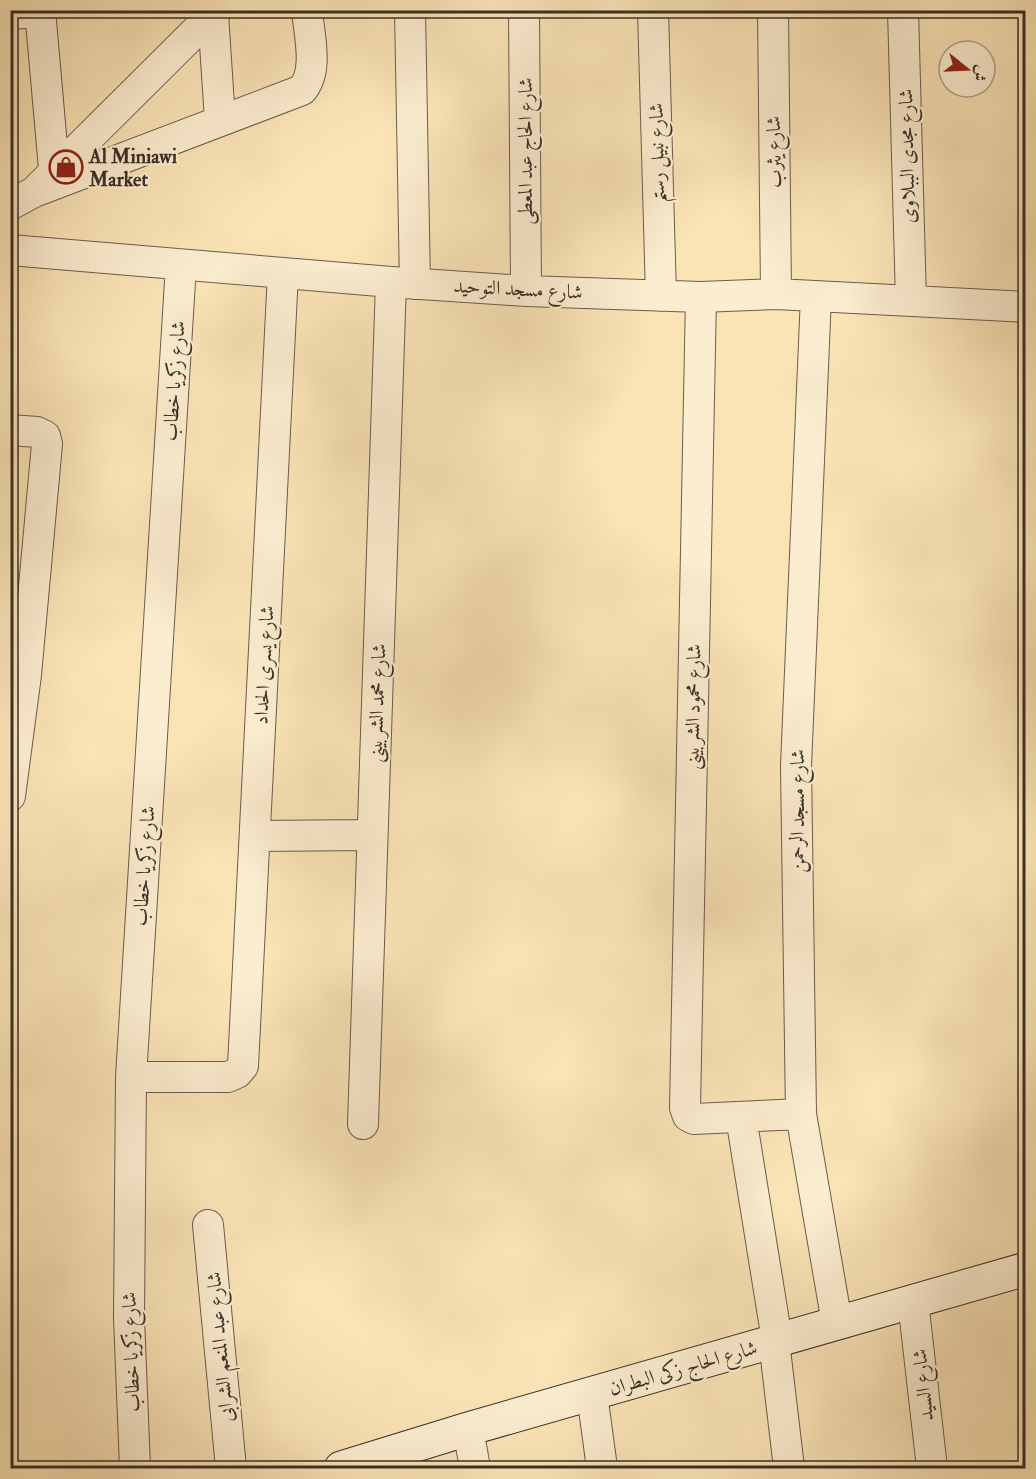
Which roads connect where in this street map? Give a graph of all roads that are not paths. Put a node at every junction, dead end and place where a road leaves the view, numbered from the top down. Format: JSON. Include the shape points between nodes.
{"nodes":[{"id":1,"x":307,"y":10,"type":"edge"},
{"id":2,"x":410,"y":10,"type":"edge"},
{"id":3,"x":524,"y":10,"type":"edge"},
{"id":4,"x":653,"y":10,"type":"edge"},
{"id":5,"x":773,"y":10,"type":"edge"},
{"id":6,"x":903,"y":10,"type":"edge"},
{"id":7,"x":40,"y":11,"type":"edge"},
{"id":8,"x":215,"y":12,"type":"edge"},
{"id":9,"x":10,"y":14,"type":"edge"},
{"id":10,"x":220,"y":120,"type":"junction"},
{"id":11,"x":54,"y":169,"type":"junction"},
{"id":12,"x":22,"y":199,"type":"edge"},
{"id":13,"x":10,"y":250,"type":"edge"},
{"id":14,"x":181,"y":265,"type":"junction"},
{"id":15,"x":283,"y":273,"type":"junction"},
{"id":16,"x":403,"y":283,"type":"junction"},
{"id":17,"x":526,"y":291,"type":"junction"},
{"id":18,"x":776,"y":294,"type":"junction"},
{"id":19,"x":661,"y":296,"type":"junction"},
{"id":20,"x":816,"y":296,"type":"junction"},
{"id":21,"x":701,"y":297,"type":"junction"},
{"id":22,"x":911,"y":301,"type":"junction"},
{"id":23,"x":1026,"y":307,"type":"edge"},
{"id":24,"x":10,"y":430,"type":"edge"},
{"id":25,"x":11,"y":791,"type":"edge"},
{"id":26,"x":372,"y":835,"type":"junction"},
{"id":27,"x":256,"y":836,"type":"junction"},
{"id":28,"x":131,"y":1077,"type":"junction"},
{"id":29,"x":801,"y":1114,"type":"junction"},
{"id":30,"x":741,"y":1117,"type":"junction"},
{"id":31,"x":363,"y":1124,"type":"dead end"},
{"id":32,"x":208,"y":1225,"type":"dead end"},
{"id":33,"x":1026,"y":1269,"type":"edge"},
{"id":34,"x":913,"y":1302,"type":"junction"},
{"id":35,"x":837,"y":1323,"type":"junction"},
{"id":36,"x":776,"y":1341,"type":"junction"},
{"id":37,"x":592,"y":1394,"type":"junction"},
{"id":38,"x":468,"y":1429,"type":"junction"},
{"id":39,"x":355,"y":1466,"type":"edge"},
{"id":40,"x":135,"y":1468,"type":"edge"},
{"id":41,"x":231,"y":1468,"type":"edge"},
{"id":42,"x":475,"y":1468,"type":"edge"},
{"id":43,"x":602,"y":1468,"type":"edge"},
{"id":44,"x":789,"y":1468,"type":"edge"},
{"id":45,"x":932,"y":1468,"type":"edge"}],
"edges":[{"from":1,"to":10,"type":"street","via":[[311,70],[307,85]]},
{"from":2,"to":16,"type":"street","name":"شارع محمد الشربينى"},
{"from":3,"to":17,"type":"street","name":"شارع الحاج عبد المعطى"},
{"from":4,"to":19,"type":"street","name":"شارع نبيل رستم"},
{"from":5,"to":18,"type":"street","name":"شارع يثرب"},
{"from":6,"to":22,"type":"street","name":"شارع مجدى الببلاوى"},
{"from":7,"to":9,"type":"street"},
{"from":7,"to":11,"type":"street"},
{"from":8,"to":10,"type":"street"},
{"from":8,"to":11,"type":"street"},
{"from":10,"to":12,"type":"street"},
{"from":11,"to":12,"type":"street"},
{"from":13,"to":14,"type":"street","name":"شارع مسجد التوحيد"},
{"from":14,"to":15,"type":"street","name":"شارع مسجد التوحيد"},
{"from":14,"to":28,"type":"street","name":"شارع زكريا خطاب"},
{"from":15,"to":16,"type":"street","name":"شارع مسجد التوحيد"},
{"from":15,"to":27,"type":"street","name":"شارع يسرى الحداد"},
{"from":16,"to":17,"type":"street","name":"شارع مسجد التوحيد"},
{"from":16,"to":26,"type":"street","name":"شارع محمد الشربينى"},
{"from":17,"to":19,"type":"street","name":"شارع مسجد التوحيد"},
{"from":18,"to":20,"type":"street","name":"شارع مسجد التوحيد"},
{"from":18,"to":21,"type":"street","name":"شارع مسجد التوحيد"},
{"from":19,"to":21,"type":"street","name":"شارع مسجد التوحيد"},
{"from":20,"to":22,"type":"street","name":"شارع مسجد التوحيد"},
{"from":20,"to":29,"type":"street","name":"شارع مسجد الرحمن","via":[[796,766]]},
{"from":21,"to":30,"type":"street","name":"شارع محمود الشربينى","via":[[685,1108],[694,1119]]},
{"from":22,"to":23,"type":"street","name":"شارع مسجد التوحيد"},
{"from":24,"to":25,"type":"street","via":[[37,432],[45,436],[47,444]]},
{"from":26,"to":27,"type":"street"},
{"from":26,"to":31,"type":"street","name":"شارع محمد الشربينى"},
{"from":27,"to":28,"type":"street","name":"شارع يسرى الحداد","via":[[243,1066],[228,1077]]},
{"from":28,"to":40,"type":"street","name":"شارع زكريا خطاب","via":[[129,1318]]},
{"from":29,"to":30,"type":"street"},
{"from":29,"to":35,"type":"street","name":"شارع مسجد الرحمن"},
{"from":30,"to":36,"type":"street"},
{"from":32,"to":41,"type":"street","name":"شارع عبد المنعم الشرابى"},
{"from":33,"to":34,"type":"street","name":"شارع الحاج زكى البطران"},
{"from":34,"to":35,"type":"street","name":"شارع الحاج زكى البطران"},
{"from":34,"to":45,"type":"street","name":"شارع السيد"},
{"from":35,"to":36,"type":"street","name":"شارع الحاج زكى البطران"},
{"from":36,"to":37,"type":"street","name":"شارع الحاج زكى البطران"},
{"from":36,"to":44,"type":"street"},
{"from":37,"to":38,"type":"street","name":"شارع الحاج زكى البطران"},
{"from":37,"to":43,"type":"street"},
{"from":38,"to":39,"type":"street","name":"شارع الحاج زكى البطران"},
{"from":38,"to":42,"type":"street"}]}
